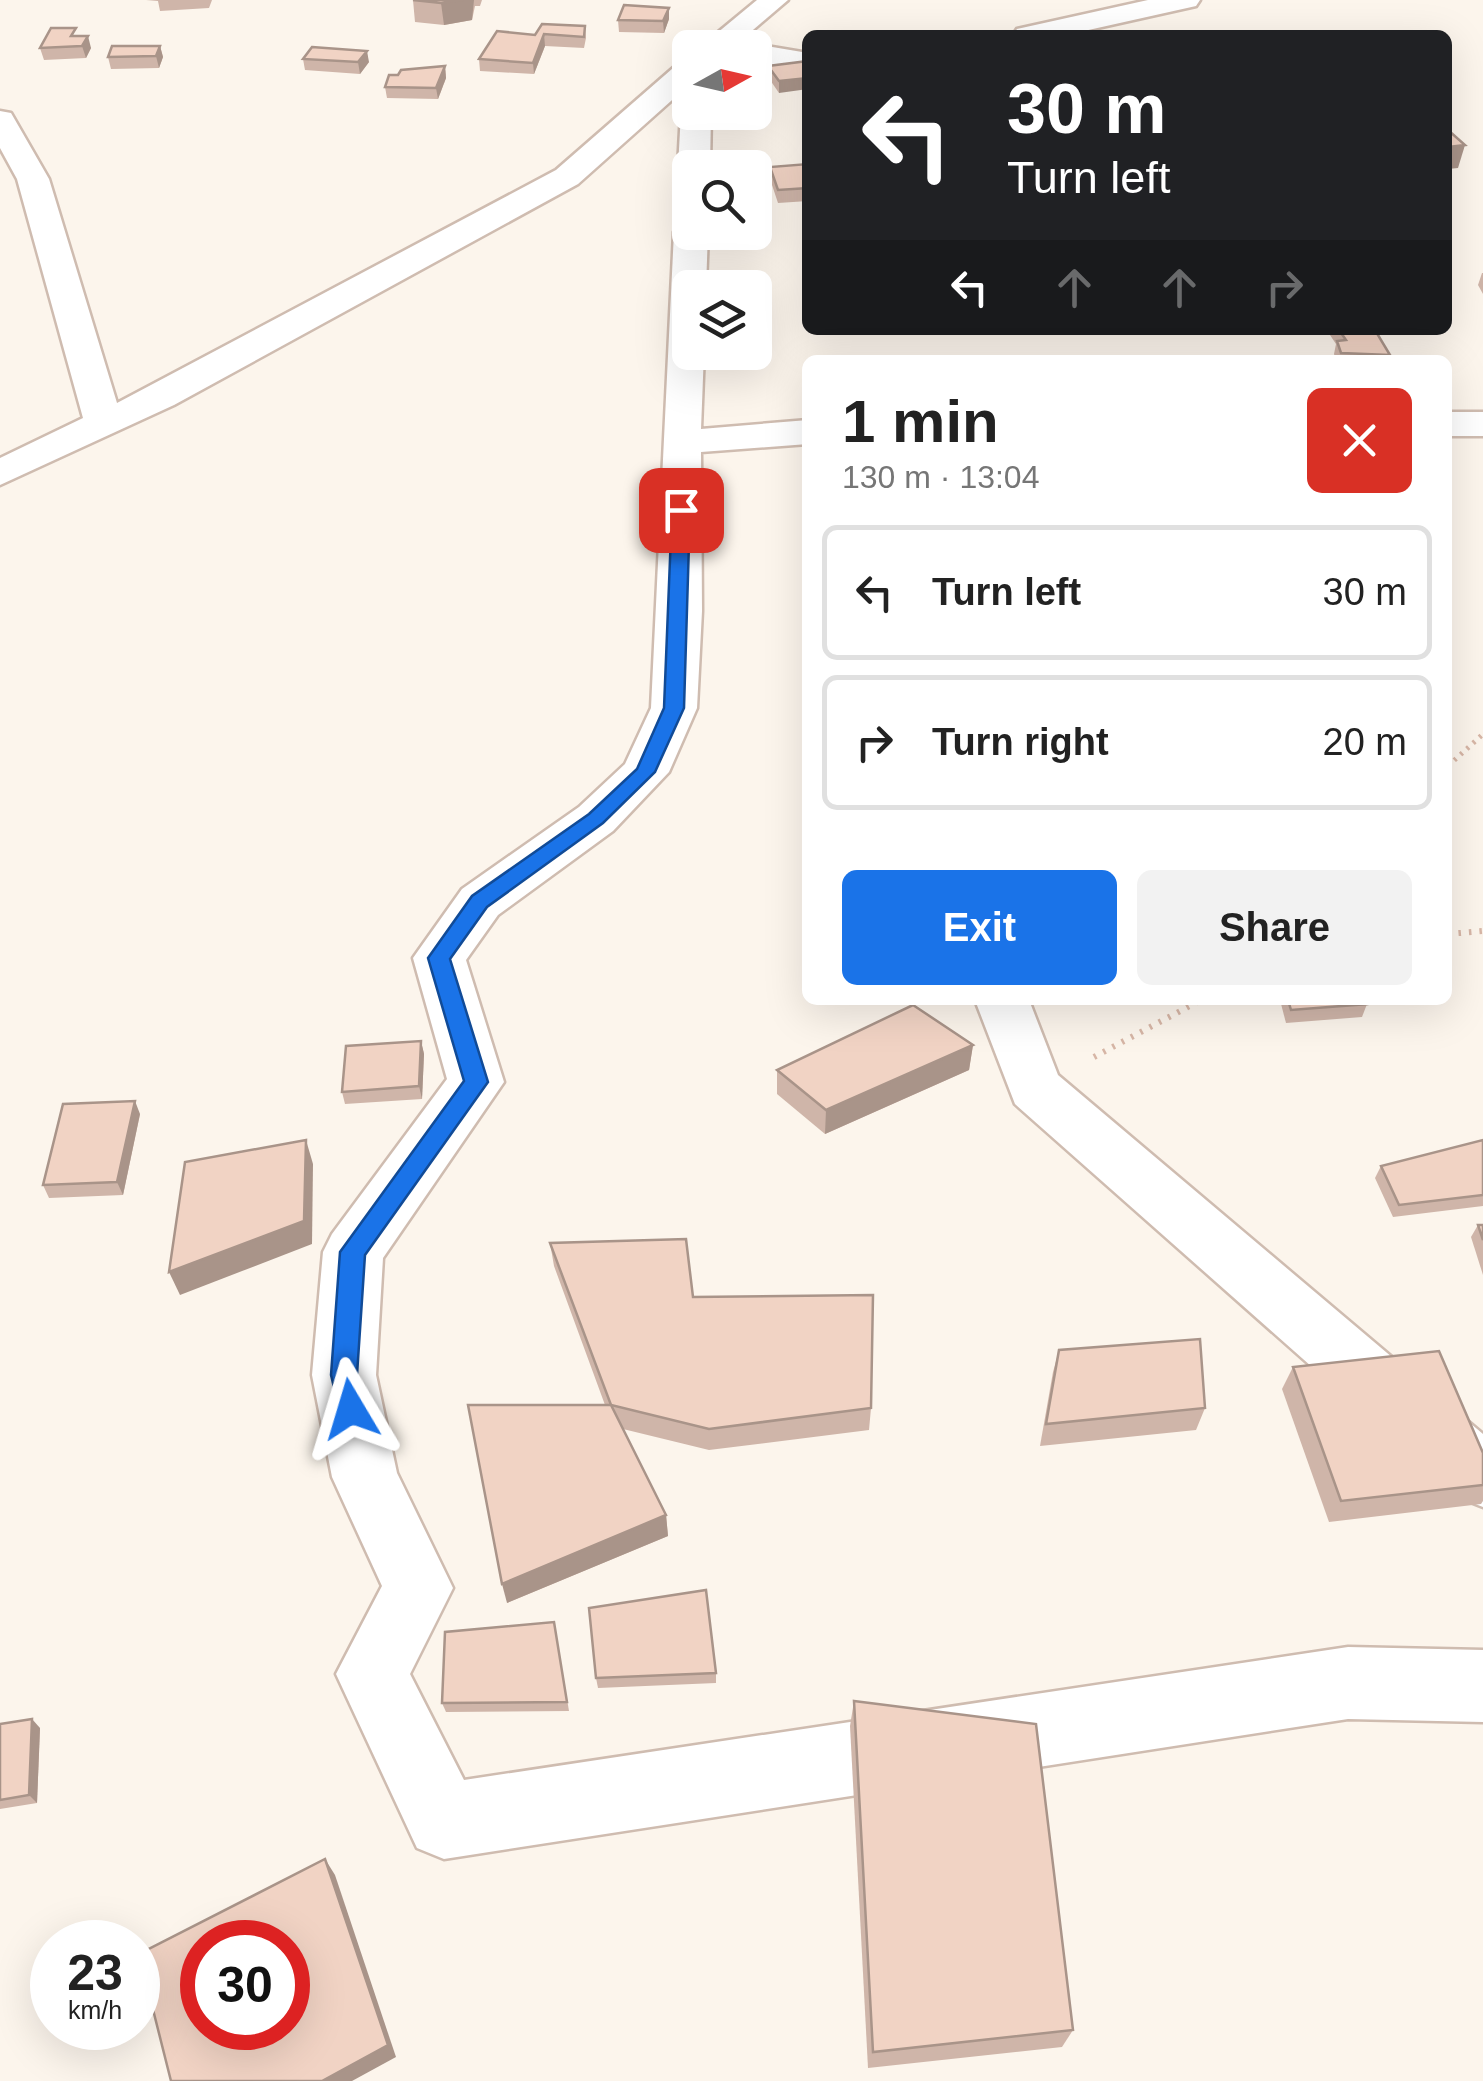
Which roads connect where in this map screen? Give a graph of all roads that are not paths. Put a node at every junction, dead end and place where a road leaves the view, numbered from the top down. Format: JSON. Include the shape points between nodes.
{"nodes":[{"id":1,"x":774,"y":0,"type":"edge"},
{"id":2,"x":1186,"y":0,"type":"edge"},
{"id":3,"x":739,"y":30,"type":"edge"},
{"id":4,"x":1050,"y":30,"type":"edge"},
{"id":5,"x":772,"y":56,"type":"edge"},
{"id":6,"x":802,"y":61,"type":"edge"},
{"id":7,"x":672,"y":84,"type":"edge"},
{"id":8,"x":0,"y":120,"type":"edge"},
{"id":9,"x":690,"y":250,"type":"edge"},
{"id":10,"x":1452,"y":424,"type":"edge"},
{"id":11,"x":1483,"y":424,"type":"edge"},
{"id":12,"x":96,"y":428,"type":"junction"},
{"id":13,"x":802,"y":432,"type":"edge"},
{"id":14,"x":682,"y":442,"type":"junction"},
{"id":15,"x":0,"y":473,"type":"edge"},
{"id":16,"x":1004,"y":1005,"type":"edge"},
{"id":17,"x":1483,"y":1476,"type":"edge"},
{"id":18,"x":1483,"y":1686,"type":"edge"}],
"edges":[{"from":1,"to":3,"type":"street"},
{"from":2,"to":4,"type":"street"},
{"from":5,"to":6,"type":"street"},
{"from":7,"to":12,"type":"street","via":[[567,177]]},
{"from":8,"to":12,"type":"street","via":[[33,178],[103,420]]},
{"from":9,"to":14,"type":"street"},
{"from":10,"to":11,"type":"street"},
{"from":12,"to":15,"type":"street"},
{"from":13,"to":14,"type":"street"},
{"from":14,"to":18,"type":"street","via":[[674,708],[645,772],[596,818],[480,902],[439,958],[476,1082],[353,1252],[344,1375],[364,1477],[418,1588],[372,1674],[444,1821],[1348,1683]]},
{"from":16,"to":17,"type":"street","via":[[1035,1088]]}]}
